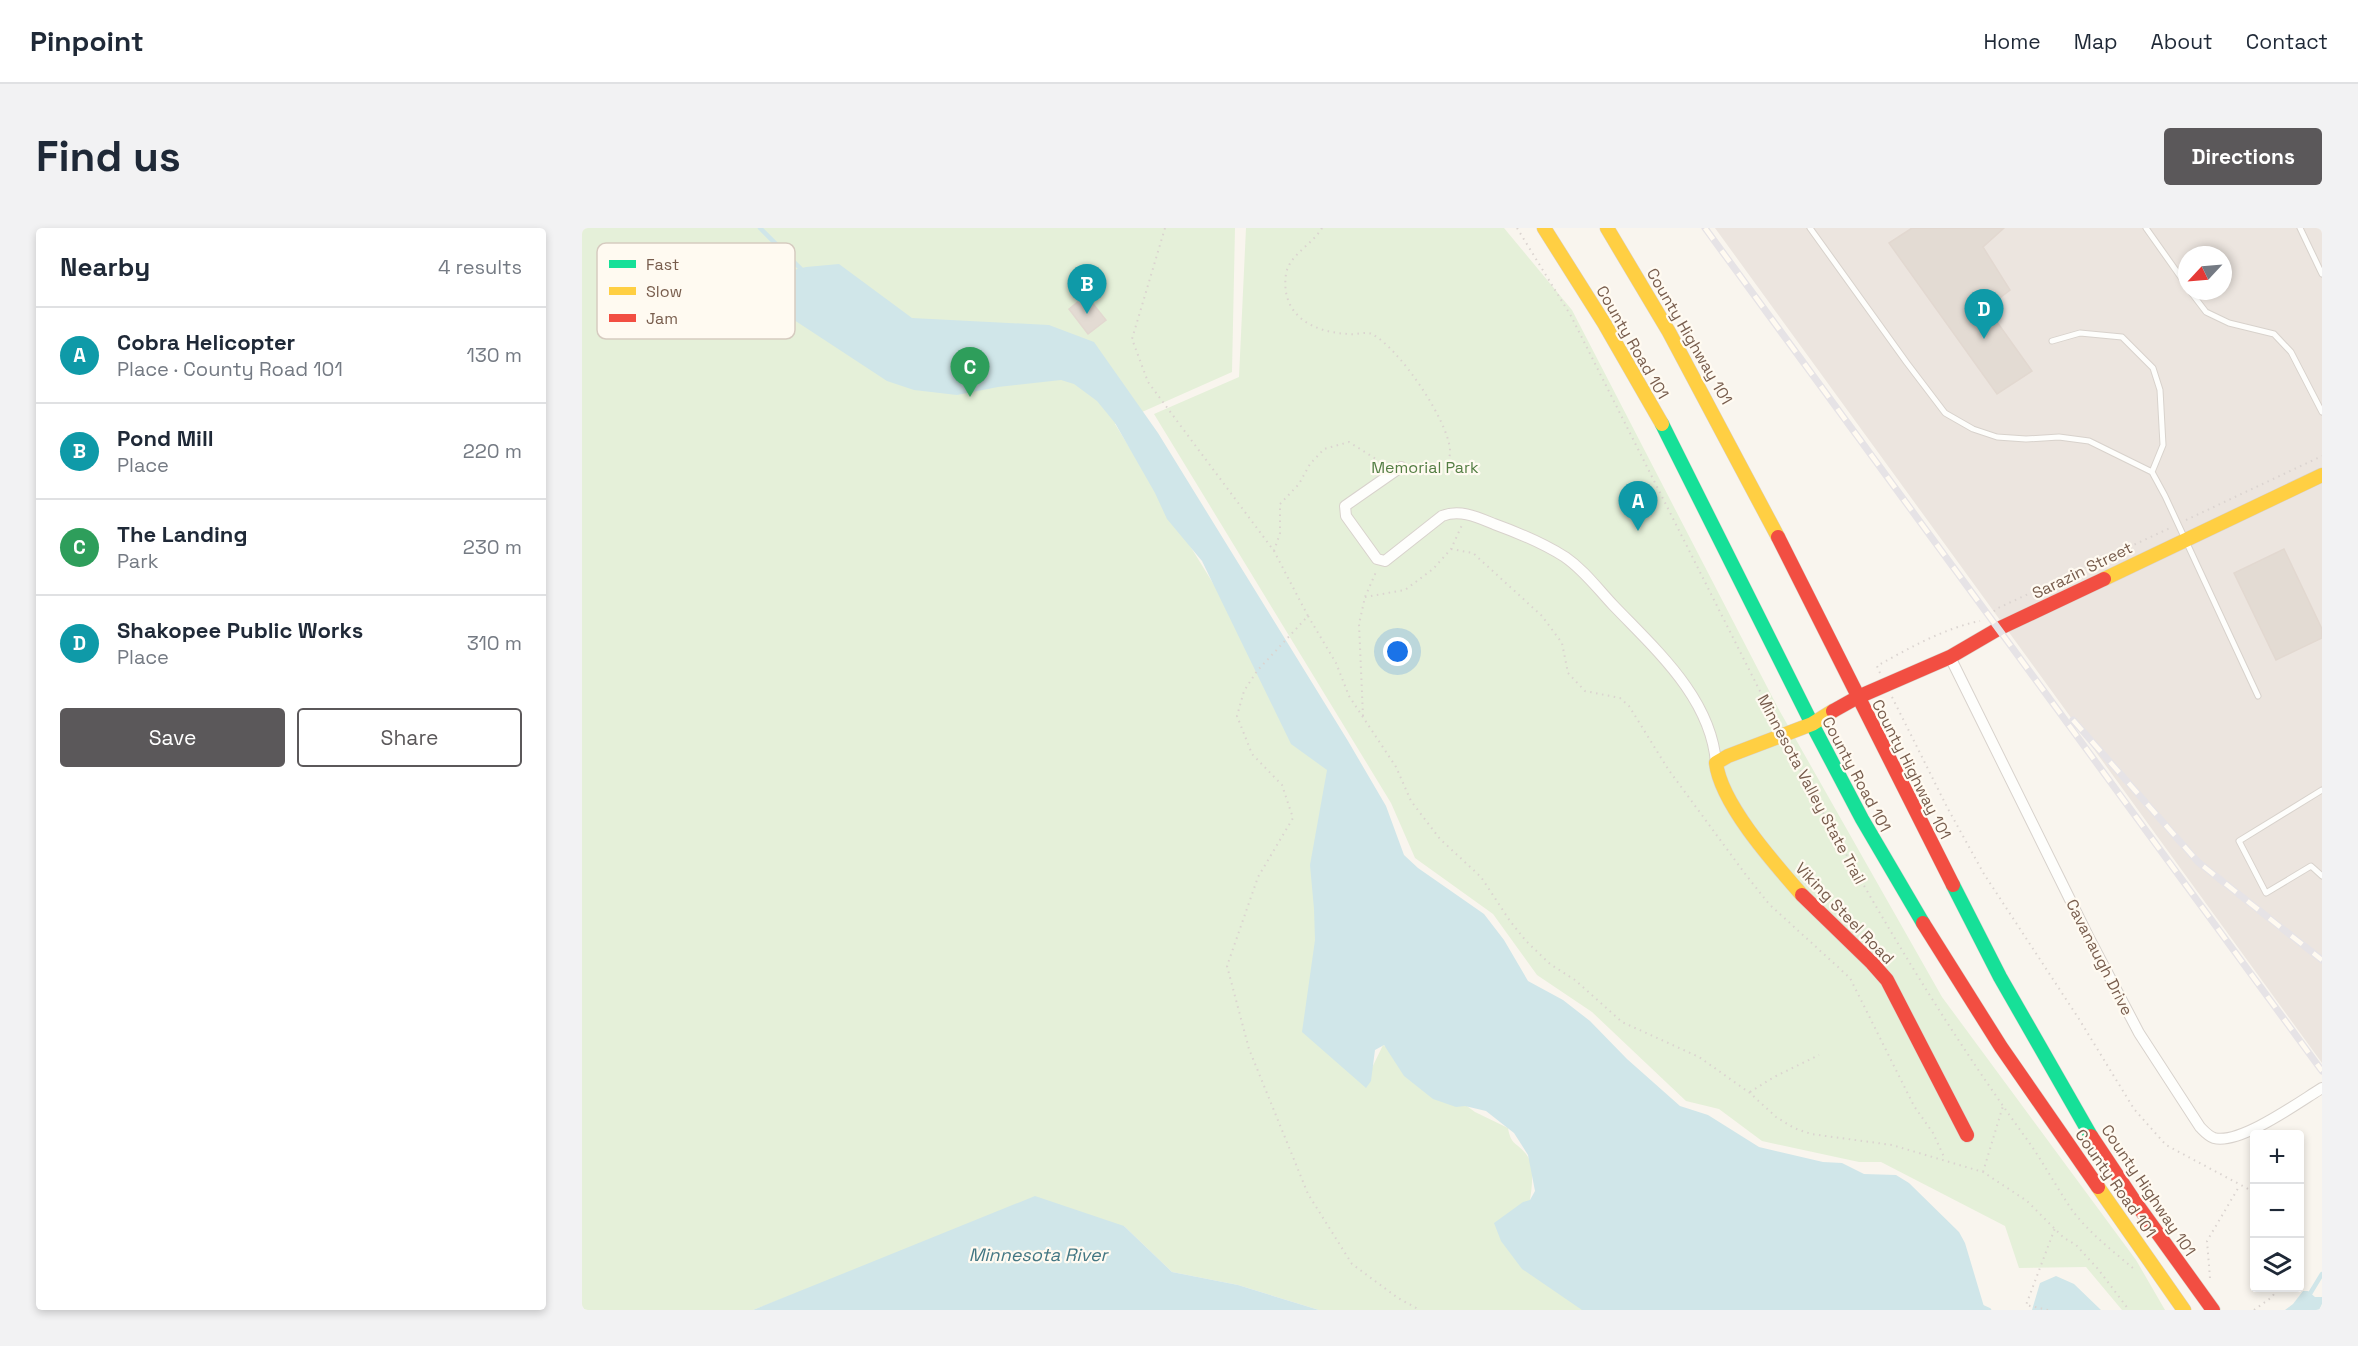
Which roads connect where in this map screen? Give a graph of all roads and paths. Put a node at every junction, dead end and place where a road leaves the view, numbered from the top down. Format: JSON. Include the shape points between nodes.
{"nodes":[{"id":1,"x":1165,"y":228,"type":"edge"},
{"id":2,"x":1322,"y":228,"type":"edge"},
{"id":3,"x":1517,"y":228,"type":"edge"},
{"id":4,"x":1544,"y":228,"type":"edge"},
{"id":5,"x":1607,"y":228,"type":"edge"},
{"id":6,"x":1810,"y":228,"type":"edge"},
{"id":7,"x":2146,"y":228,"type":"edge"},
{"id":8,"x":2300,"y":228,"type":"edge"},
{"id":9,"x":2178,"y":273,"type":"edge"},
{"id":10,"x":2322,"y":274,"type":"edge"},
{"id":11,"x":2197,"y":300,"type":"edge"},
{"id":12,"x":2052,"y":341,"type":"dead end"},
{"id":13,"x":2322,"y":412,"type":"edge"},
{"id":14,"x":2322,"y":456,"type":"edge"},
{"id":15,"x":1376,"y":459,"type":"dead end"},
{"id":16,"x":1401,"y":467,"type":"dead end"},
{"id":17,"x":2152,"y":472,"type":"junction"},
{"id":18,"x":2322,"y":475,"type":"edge"},
{"id":19,"x":1446,"y":477,"type":"dead end"},
{"id":20,"x":1467,"y":514,"type":"junction"},
{"id":21,"x":2178,"y":524,"type":"junction"},
{"id":22,"x":2185,"y":539,"type":"junction"},
{"id":23,"x":1451,"y":549,"type":"junction"},
{"id":24,"x":1274,"y":551,"type":"junction"},
{"id":25,"x":1381,"y":561,"type":"junction"},
{"id":26,"x":1365,"y":597,"type":"junction"},
{"id":27,"x":1308,"y":616,"type":"junction"},
{"id":28,"x":1990,"y":617,"type":"dead end"},
{"id":29,"x":1980,"y":621,"type":"dead end"},
{"id":30,"x":1950,"y":657,"type":"junction"},
{"id":31,"x":1886,"y":685,"type":"junction"},
{"id":32,"x":2258,"y":696,"type":"dead end"},
{"id":33,"x":1858,"y":698,"type":"junction"},
{"id":34,"x":1363,"y":719,"type":"junction"},
{"id":35,"x":1812,"y":724,"type":"junction"},
{"id":36,"x":1782,"y":735,"type":"junction"},
{"id":37,"x":1716,"y":763,"type":"junction"},
{"id":38,"x":2322,"y":790,"type":"edge"},
{"id":39,"x":2322,"y":876,"type":"edge"},
{"id":40,"x":1819,"y":1055,"type":"dead end"},
{"id":41,"x":2322,"y":1088,"type":"edge"},
{"id":42,"x":1750,"y":1093,"type":"junction"},
{"id":43,"x":2003,"y":1106,"type":"junction"},
{"id":44,"x":1967,"y":1135,"type":"dead end"},
{"id":45,"x":1946,"y":1160,"type":"junction"},
{"id":46,"x":1983,"y":1172,"type":"junction"},
{"id":47,"x":2240,"y":1185,"type":"junction"},
{"id":48,"x":2250,"y":1189,"type":"edge"},
{"id":49,"x":2055,"y":1228,"type":"junction"},
{"id":50,"x":2141,"y":1275,"type":"dead end"},
{"id":51,"x":2211,"y":1282,"type":"dead end"},
{"id":52,"x":2275,"y":1292,"type":"edge"},
{"id":53,"x":2183,"y":1308,"type":"edge"},
{"id":54,"x":1420,"y":1310,"type":"edge"},
{"id":55,"x":2048,"y":1310,"type":"edge"},
{"id":56,"x":2129,"y":1310,"type":"edge"},
{"id":57,"x":2213,"y":1310,"type":"edge"},
{"id":58,"x":2254,"y":1310,"type":"edge"}],
"edges":[{"from":1,"to":24,"type":"path","via":[[1132,339],[1148,382]]},
{"from":2,"to":19,"type":"path","via":[[1287,272],[1286,291],[1298,318],[1318,330],[1370,333],[1385,343],[1417,380],[1439,418],[1450,449]]},
{"from":3,"to":36,"type":"path","name":"Minnesota Valley State Trail","via":[[1570,316]]},
{"from":4,"to":35,"type":"main road","name":"County Road 101","via":[[1666,432]]},
{"from":5,"to":33,"type":"main road","name":"County Highway 101","via":[[1727,436]]},
{"from":6,"to":17,"type":"lane","via":[[1945,413],[1997,437],[2089,441]]},
{"from":7,"to":9,"type":"lane"},
{"from":8,"to":10,"type":"lane"},
{"from":11,"to":13,"type":"lane","via":[[2206,312],[2274,334],[2291,352]]},
{"from":12,"to":17,"type":"lane","via":[[2080,333],[2122,337],[2153,368],[2160,390],[2163,445]]},
{"from":14,"to":21,"type":"path"},
{"from":15,"to":24,"type":"path","via":[[1349,442],[1324,449],[1280,504],[1280,533]]},
{"from":16,"to":25,"type":"street","via":[[1345,507],[1346,516]]},
{"from":17,"to":21,"type":"lane"},
{"from":18,"to":22,"type":"main road","name":"Sarazin Street"},
{"from":20,"to":23,"type":"path"},
{"from":20,"to":25,"type":"street","via":[[1451,512],[1442,516]]},
{"from":20,"to":37,"type":"street","via":[[1536,541],[1564,556],[1588,576],[1692,695],[1708,726]]},
{"from":21,"to":22,"type":"lane"},
{"from":21,"to":28,"type":"path","via":[[1996,609]]},
{"from":22,"to":30,"type":"main road","name":"Sarazin Street","via":[[1998,629]]},
{"from":22,"to":32,"type":"lane"},
{"from":23,"to":26,"type":"path","via":[[1406,590]]},
{"from":23,"to":45,"type":"path","via":[[1473,553],[1542,616],[1562,643],[1568,673],[1585,691],[1620,698],[1629,706],[1668,769],[1769,904],[1850,978],[1914,1106]]},
{"from":24,"to":27,"type":"path"},
{"from":25,"to":26,"type":"path"},
{"from":26,"to":34,"type":"path","via":[[1359,624]]},
{"from":27,"to":34,"type":"path"},
{"from":27,"to":54,"type":"path","via":[[1253,678],[1244,691],[1237,716],[1252,754],[1282,786],[1293,818],[1258,878],[1227,966],[1249,1049],[1308,1194],[1352,1264]]},
{"from":29,"to":31,"type":"path","via":[[1965,624],[1877,666]]},
{"from":30,"to":31,"type":"main road","name":"Sarazin Street"},
{"from":30,"to":41,"type":"street","name":"Cavanaugh Drive","via":[[2139,1033],[2200,1127],[2211,1137],[2237,1136]]},
{"from":31,"to":33,"type":"main road","name":"Sarazin Street"},
{"from":31,"to":47,"type":"path","via":[[1984,874],[2134,1109],[2166,1145]]},
{"from":33,"to":35,"type":"main road"},
{"from":33,"to":57,"type":"main road","name":"County Highway 101","via":[[2060,1086],[2134,1201]]},
{"from":34,"to":42,"type":"path","via":[[1396,767],[1423,819],[1480,877],[1526,941],[1622,1022],[1699,1057]]},
{"from":35,"to":36,"type":"main road"},
{"from":35,"to":53,"type":"main road","name":"County Road 101","via":[[1881,853],[1949,967]]},
{"from":36,"to":37,"type":"main road"},
{"from":36,"to":43,"type":"path","name":"Minnesota Valley State Trail","via":[[1895,941]]},
{"from":37,"to":44,"type":"main road","name":"Viking Steel Road","via":[[1725,797],[1792,885],[1876,965],[1887,981]]},
{"from":38,"to":39,"type":"lane","via":[[2239,840],[2266,893],[2312,866]]},
{"from":40,"to":42,"type":"path"},
{"from":42,"to":45,"type":"path","via":[[1794,1128],[1811,1134],[1892,1145]]},
{"from":43,"to":46,"type":"path"},
{"from":43,"to":50,"type":"path","name":"Minnesota Valley State Trail","via":[[2073,1211]]},
{"from":45,"to":46,"type":"path"},
{"from":46,"to":49,"type":"path","via":[[2027,1201]]},
{"from":47,"to":48,"type":"path"},
{"from":47,"to":51,"type":"path","via":[[2207,1241]]},
{"from":49,"to":55,"type":"path","via":[[2026,1305]]},
{"from":49,"to":56,"type":"path","via":[[2098,1269]]},
{"from":52,"to":58,"type":"path"}]}
